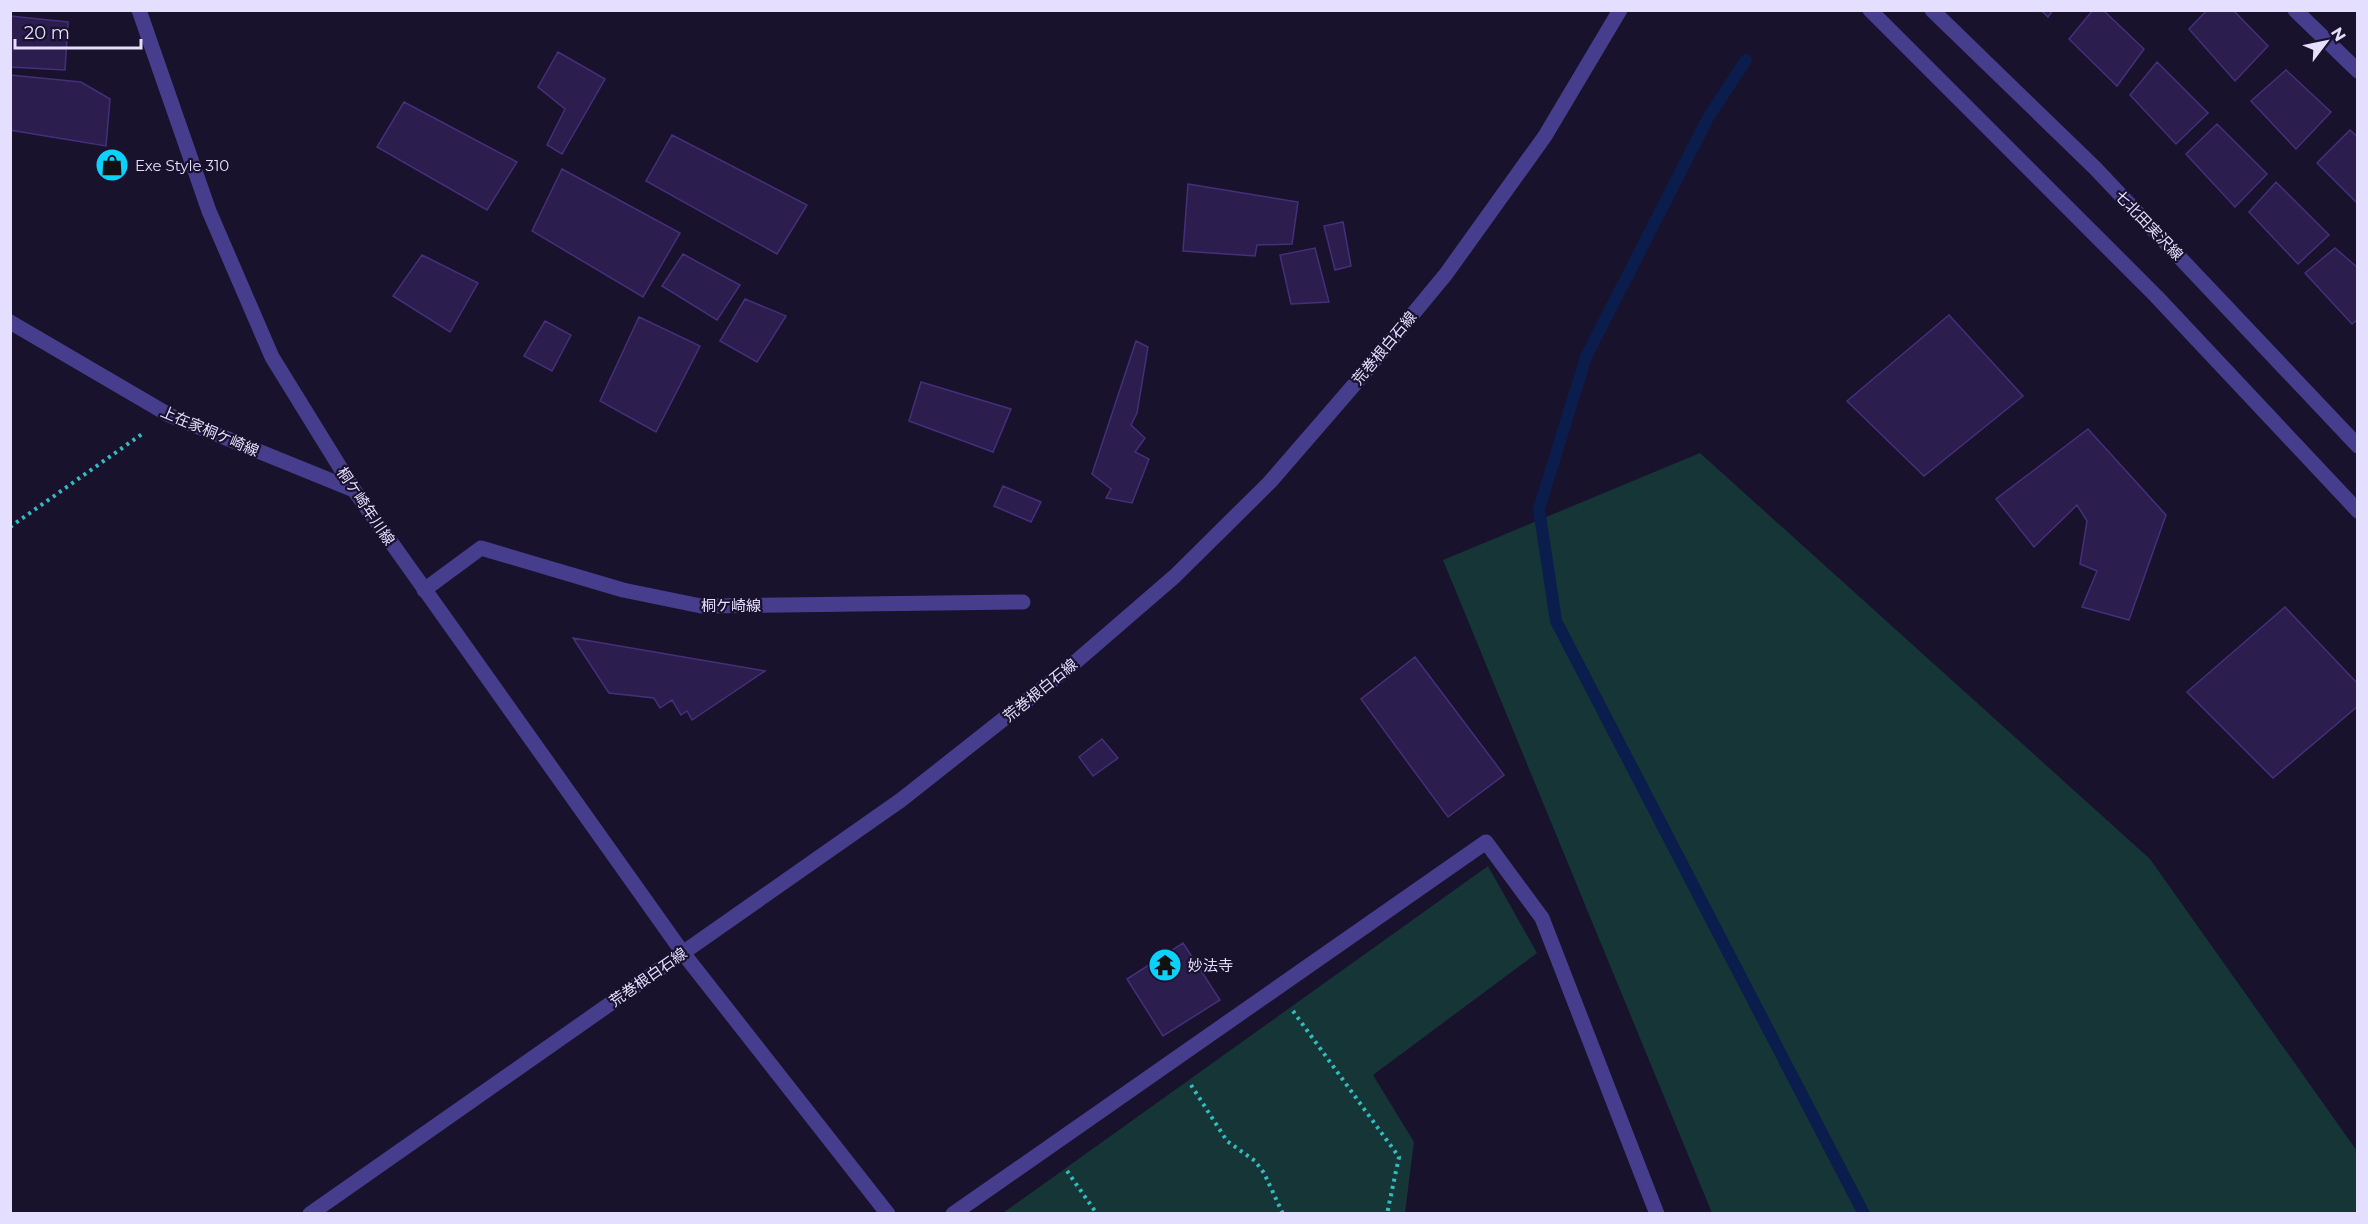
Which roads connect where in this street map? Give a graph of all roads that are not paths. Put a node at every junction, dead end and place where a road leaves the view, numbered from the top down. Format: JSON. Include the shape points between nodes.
{"nodes":[{"id":1,"x":139,"y":10,"type":"edge"},
{"id":2,"x":1620,"y":10,"type":"edge"},
{"id":3,"x":1870,"y":10,"type":"edge"},
{"id":4,"x":1932,"y":10,"type":"edge"},
{"id":5,"x":2295,"y":10,"type":"edge"},
{"id":6,"x":2358,"y":71,"type":"edge"},
{"id":7,"x":10,"y":322,"type":"edge"},
{"id":8,"x":2358,"y":446,"type":"edge"},
{"id":9,"x":354,"y":490,"type":"junction"},
{"id":10,"x":2358,"y":512,"type":"edge"},
{"id":11,"x":424,"y":590,"type":"junction"},
{"id":12,"x":1023,"y":602,"type":"dead end"},
{"id":13,"x":682,"y":953,"type":"junction"},
{"id":14,"x":310,"y":1214,"type":"edge"},
{"id":15,"x":888,"y":1214,"type":"edge"},
{"id":16,"x":953,"y":1214,"type":"edge"},
{"id":17,"x":1657,"y":1214,"type":"edge"}],
"edges":[{"from":1,"to":9,"type":"street","name":"桐ケ崎年川線","via":[[209,211],[272,357]]},
{"from":2,"to":13,"type":"street","name":"荒巻根白石線","via":[[1545,136],[1446,274],[1270,482],[1175,576],[1072,665],[901,800]]},
{"from":3,"to":10,"type":"street","via":[[2156,296]]},
{"from":4,"to":8,"type":"street","name":"七北田実沢線","via":[[2095,168]]},
{"from":5,"to":6,"type":"street"},
{"from":7,"to":9,"type":"street","name":"上在家桐ケ崎線","via":[[169,415]]},
{"from":9,"to":11,"type":"street","name":"桐ケ崎年川線"},
{"from":11,"to":12,"type":"street","name":"桐ケ崎線","via":[[482,548],[622,590],[701,606]]},
{"from":11,"to":13,"type":"street","name":"桐ケ崎年川線"},
{"from":13,"to":14,"type":"street","name":"荒巻根白石線"},
{"from":13,"to":15,"type":"street","name":"桐ケ崎年川線"},
{"from":16,"to":17,"type":"street","via":[[1486,842],[1542,918]]}]}
